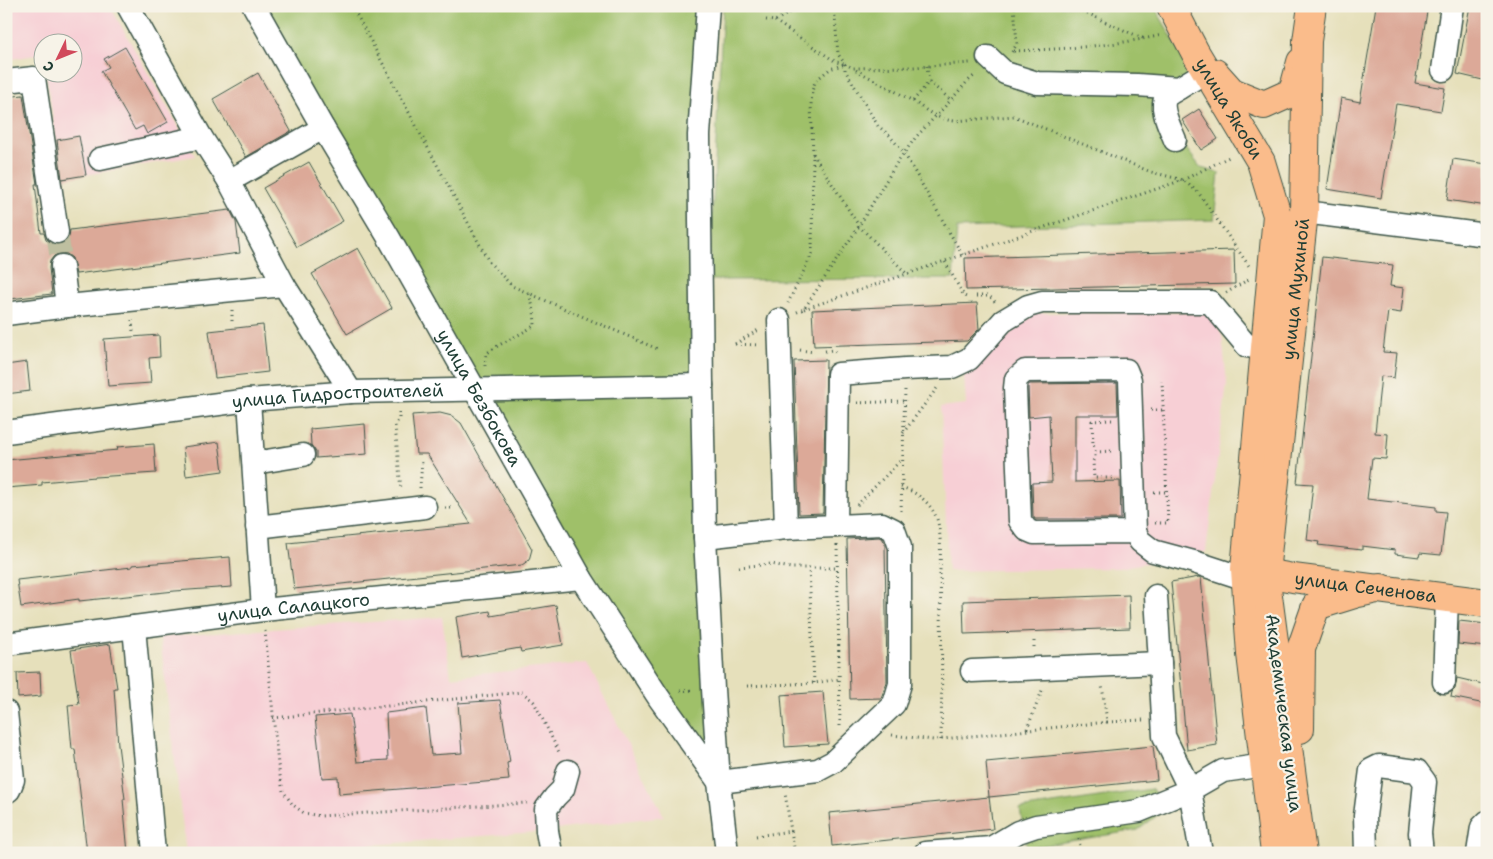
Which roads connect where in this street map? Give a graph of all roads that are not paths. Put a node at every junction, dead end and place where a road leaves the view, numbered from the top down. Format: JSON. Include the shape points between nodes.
{"nodes":[{"id":1,"x":128,"y":6,"type":"edge"},
{"id":2,"x":254,"y":6,"type":"edge"},
{"id":3,"x":708,"y":6,"type":"edge"},
{"id":4,"x":1171,"y":6,"type":"edge"},
{"id":5,"x":1312,"y":6,"type":"edge"},
{"id":6,"x":1452,"y":6,"type":"edge"},
{"id":7,"x":1307,"y":41,"type":"junction"},
{"id":8,"x":990,"y":59,"type":"road end"},
{"id":9,"x":1201,"y":62,"type":"junction"},
{"id":10,"x":1443,"y":70,"type":"dead end"},
{"id":11,"x":6,"y":81,"type":"edge"},
{"id":12,"x":1179,"y":88,"type":"junction"},
{"id":13,"x":323,"y":128,"type":"junction"},
{"id":14,"x":201,"y":137,"type":"junction"},
{"id":15,"x":1174,"y":140,"type":"dead end"},
{"id":16,"x":100,"y":159,"type":"dead end"},
{"id":17,"x":229,"y":181,"type":"junction"},
{"id":18,"x":1304,"y":212,"type":"junction"},
{"id":19,"x":1277,"y":215,"type":"joint"},
{"id":20,"x":57,"y":232,"type":"tunnel mouth"},
{"id":21,"x":1487,"y":235,"type":"edge"},
{"id":22,"x":62,"y":266,"type":"tunnel mouth"},
{"id":23,"x":284,"y":285,"type":"junction"},
{"id":24,"x":67,"y":306,"type":"junction"},
{"id":25,"x":6,"y":314,"type":"edge"},
{"id":26,"x":779,"y":319,"type":"road end"},
{"id":27,"x":1264,"y":348,"type":"junction"},
{"id":28,"x":479,"y":379,"type":"junction"},
{"id":29,"x":702,"y":385,"type":"junction"},
{"id":30,"x":351,"y":392,"type":"junction"},
{"id":31,"x":249,"y":400,"type":"junction"},
{"id":32,"x":6,"y":432,"type":"edge"},
{"id":33,"x":303,"y":455,"type":"dead end"},
{"id":34,"x":254,"y":463,"type":"junction"},
{"id":35,"x":425,"y":507,"type":"dead end"},
{"id":36,"x":257,"y":526,"type":"junction"},
{"id":37,"x":836,"y":526,"type":"junction"},
{"id":38,"x":1135,"y":527,"type":"junction"},
{"id":39,"x":786,"y":528,"type":"junction"},
{"id":40,"x":705,"y":537,"type":"junction"},
{"id":41,"x":1252,"y":573,"type":"junction"},
{"id":42,"x":581,"y":578,"type":"junction"},
{"id":43,"x":1381,"y":588,"type":"junction"},
{"id":44,"x":1156,"y":596,"type":"dead end"},
{"id":45,"x":1447,"y":598,"type":"junction"},
{"id":46,"x":1487,"y":603,"type":"edge"},
{"id":47,"x":263,"y":610,"type":"junction"},
{"id":48,"x":134,"y":627,"type":"junction"},
{"id":49,"x":6,"y":644,"type":"edge"},
{"id":50,"x":1160,"y":664,"type":"junction"},
{"id":51,"x":972,"y":671,"type":"dead end"},
{"id":52,"x":1444,"y":682,"type":"dead end"},
{"id":53,"x":6,"y":712,"type":"edge"},
{"id":54,"x":1265,"y":765,"type":"junction"},
{"id":55,"x":568,"y":771,"type":"road end"},
{"id":56,"x":719,"y":782,"type":"junction"},
{"id":57,"x":1190,"y":790,"type":"junction"},
{"id":58,"x":6,"y":792,"type":"edge"},
{"id":59,"x":1487,"y":822,"type":"edge"},
{"id":60,"x":1300,"y":841,"type":"edge"},
{"id":61,"x":154,"y":853,"type":"edge"},
{"id":62,"x":551,"y":853,"type":"edge"},
{"id":63,"x":727,"y":853,"type":"edge"},
{"id":64,"x":925,"y":853,"type":"edge"},
{"id":65,"x":1201,"y":853,"type":"edge"},
{"id":66,"x":1275,"y":853,"type":"edge"},
{"id":67,"x":1366,"y":853,"type":"edge"},
{"id":68,"x":1422,"y":853,"type":"edge"},
{"id":69,"x":1478,"y":853,"type":"edge"}],
"edges":[{"from":1,"to":14,"type":"street"},
{"from":2,"to":13,"type":"street","name":"улица Безбокова"},
{"from":3,"to":29,"type":"street","name":"улица Безбокова","via":[[699,135]]},
{"from":4,"to":9,"type":"main road","name":"улица Якоби"},
{"from":5,"to":7,"type":"main road","name":"улица Мухиной"},
{"from":6,"to":10,"type":"street"},
{"from":7,"to":9,"type":"main road","via":[[1293,92],[1264,104],[1232,92]]},
{"from":7,"to":18,"type":"main road","name":"улица Мухиной"},
{"from":8,"to":12,"type":"street","via":[[1005,73],[1037,83]]},
{"from":9,"to":12,"type":"street"},
{"from":9,"to":19,"type":"main road","name":"улица Якоби","via":[[1261,162]]},
{"from":11,"to":20,"type":"street","via":[[34,78]]},
{"from":12,"to":15,"type":"street","via":[[1167,95],[1163,102]]},
{"from":13,"to":17,"type":"street"},
{"from":13,"to":28,"type":"street","name":"улица Безбокова"},
{"from":14,"to":16,"type":"street"},
{"from":14,"to":17,"type":"street"},
{"from":17,"to":23,"type":"street"},
{"from":18,"to":21,"type":"street"},
{"from":18,"to":41,"type":"main road","name":"улица Мухиной"},
{"from":19,"to":27,"type":"main road","name":"улица Мухиной"},
{"from":22,"to":24,"type":"street"},
{"from":23,"to":24,"type":"street"},
{"from":23,"to":30,"type":"street"},
{"from":24,"to":25,"type":"street"},
{"from":26,"to":39,"type":"street"},
{"from":27,"to":37,"type":"street","via":[[1247,346],[1210,302],[1042,302],[1028,306],[1003,321],[969,359],[952,367],[838,374]]},
{"from":27,"to":41,"type":"main road","name":"улица Мухиной"},
{"from":28,"to":29,"type":"street","name":"улица Гидростроителей"},
{"from":28,"to":30,"type":"street","name":"улица Гидростроителей"},
{"from":28,"to":42,"type":"street","name":"улица Безбокова"},
{"from":29,"to":40,"type":"street","name":"улица Безбокова"},
{"from":30,"to":31,"type":"street","name":"улица Гидростроителей"},
{"from":31,"to":32,"type":"street","name":"улица Гидростроителей"},
{"from":31,"to":34,"type":"street"},
{"from":33,"to":34,"type":"street"},
{"from":34,"to":36,"type":"street"},
{"from":35,"to":36,"type":"street"},
{"from":36,"to":47,"type":"street"},
{"from":37,"to":39,"type":"street"},
{"from":37,"to":56,"type":"street","via":[[882,524],[894,530],[900,546],[900,684],[894,704],[833,762],[818,770]]},
{"from":38,"to":38,"type":"street","via":[[1034,533],[1020,521],[1015,388],[1016,380],[1025,371],[1126,370],[1130,380]]},
{"from":38,"to":41,"type":"street","via":[[1140,541],[1152,551]]},
{"from":39,"to":40,"type":"street"},
{"from":40,"to":56,"type":"street","name":"улица Безбокова"},
{"from":41,"to":43,"type":"main road","name":"улица Сеченова"},
{"from":41,"to":54,"type":"main road","via":[[1251,654]]},
{"from":41,"to":60,"type":"main road","name":"Академическая улица"},
{"from":42,"to":47,"type":"street","name":"улица Салацкого"},
{"from":42,"to":56,"type":"street","name":"улица Безбокова","via":[[659,698]]},
{"from":43,"to":45,"type":"main road","name":"улица Сеченова"},
{"from":43,"to":60,"type":"main road","via":[[1316,606],[1301,649]]},
{"from":44,"to":50,"type":"street"},
{"from":45,"to":46,"type":"main road","name":"улица Сеченова"},
{"from":45,"to":52,"type":"street"},
{"from":47,"to":48,"type":"street","name":"улица Салацкого"},
{"from":48,"to":49,"type":"street","name":"улица Салацкого"},
{"from":48,"to":61,"type":"street"},
{"from":50,"to":51,"type":"street"},
{"from":50,"to":57,"type":"street","via":[[1164,736]]},
{"from":53,"to":58,"type":"street","via":[[12,780]]},
{"from":54,"to":57,"type":"street","via":[[1222,771]]},
{"from":54,"to":66,"type":"main road"},
{"from":55,"to":62,"type":"street","via":[[563,789],[546,809]]},
{"from":56,"to":63,"type":"street","name":"улица Безбокова"},
{"from":57,"to":64,"type":"street","via":[[1139,811],[1036,826],[1018,832],[991,848]]},
{"from":57,"to":65,"type":"street"},
{"from":59,"to":69,"type":"street","via":[[1482,827]]},
{"from":67,"to":68,"type":"street","via":[[1365,816],[1371,770],[1379,766],[1417,771],[1425,782],[1420,833]]}]}
